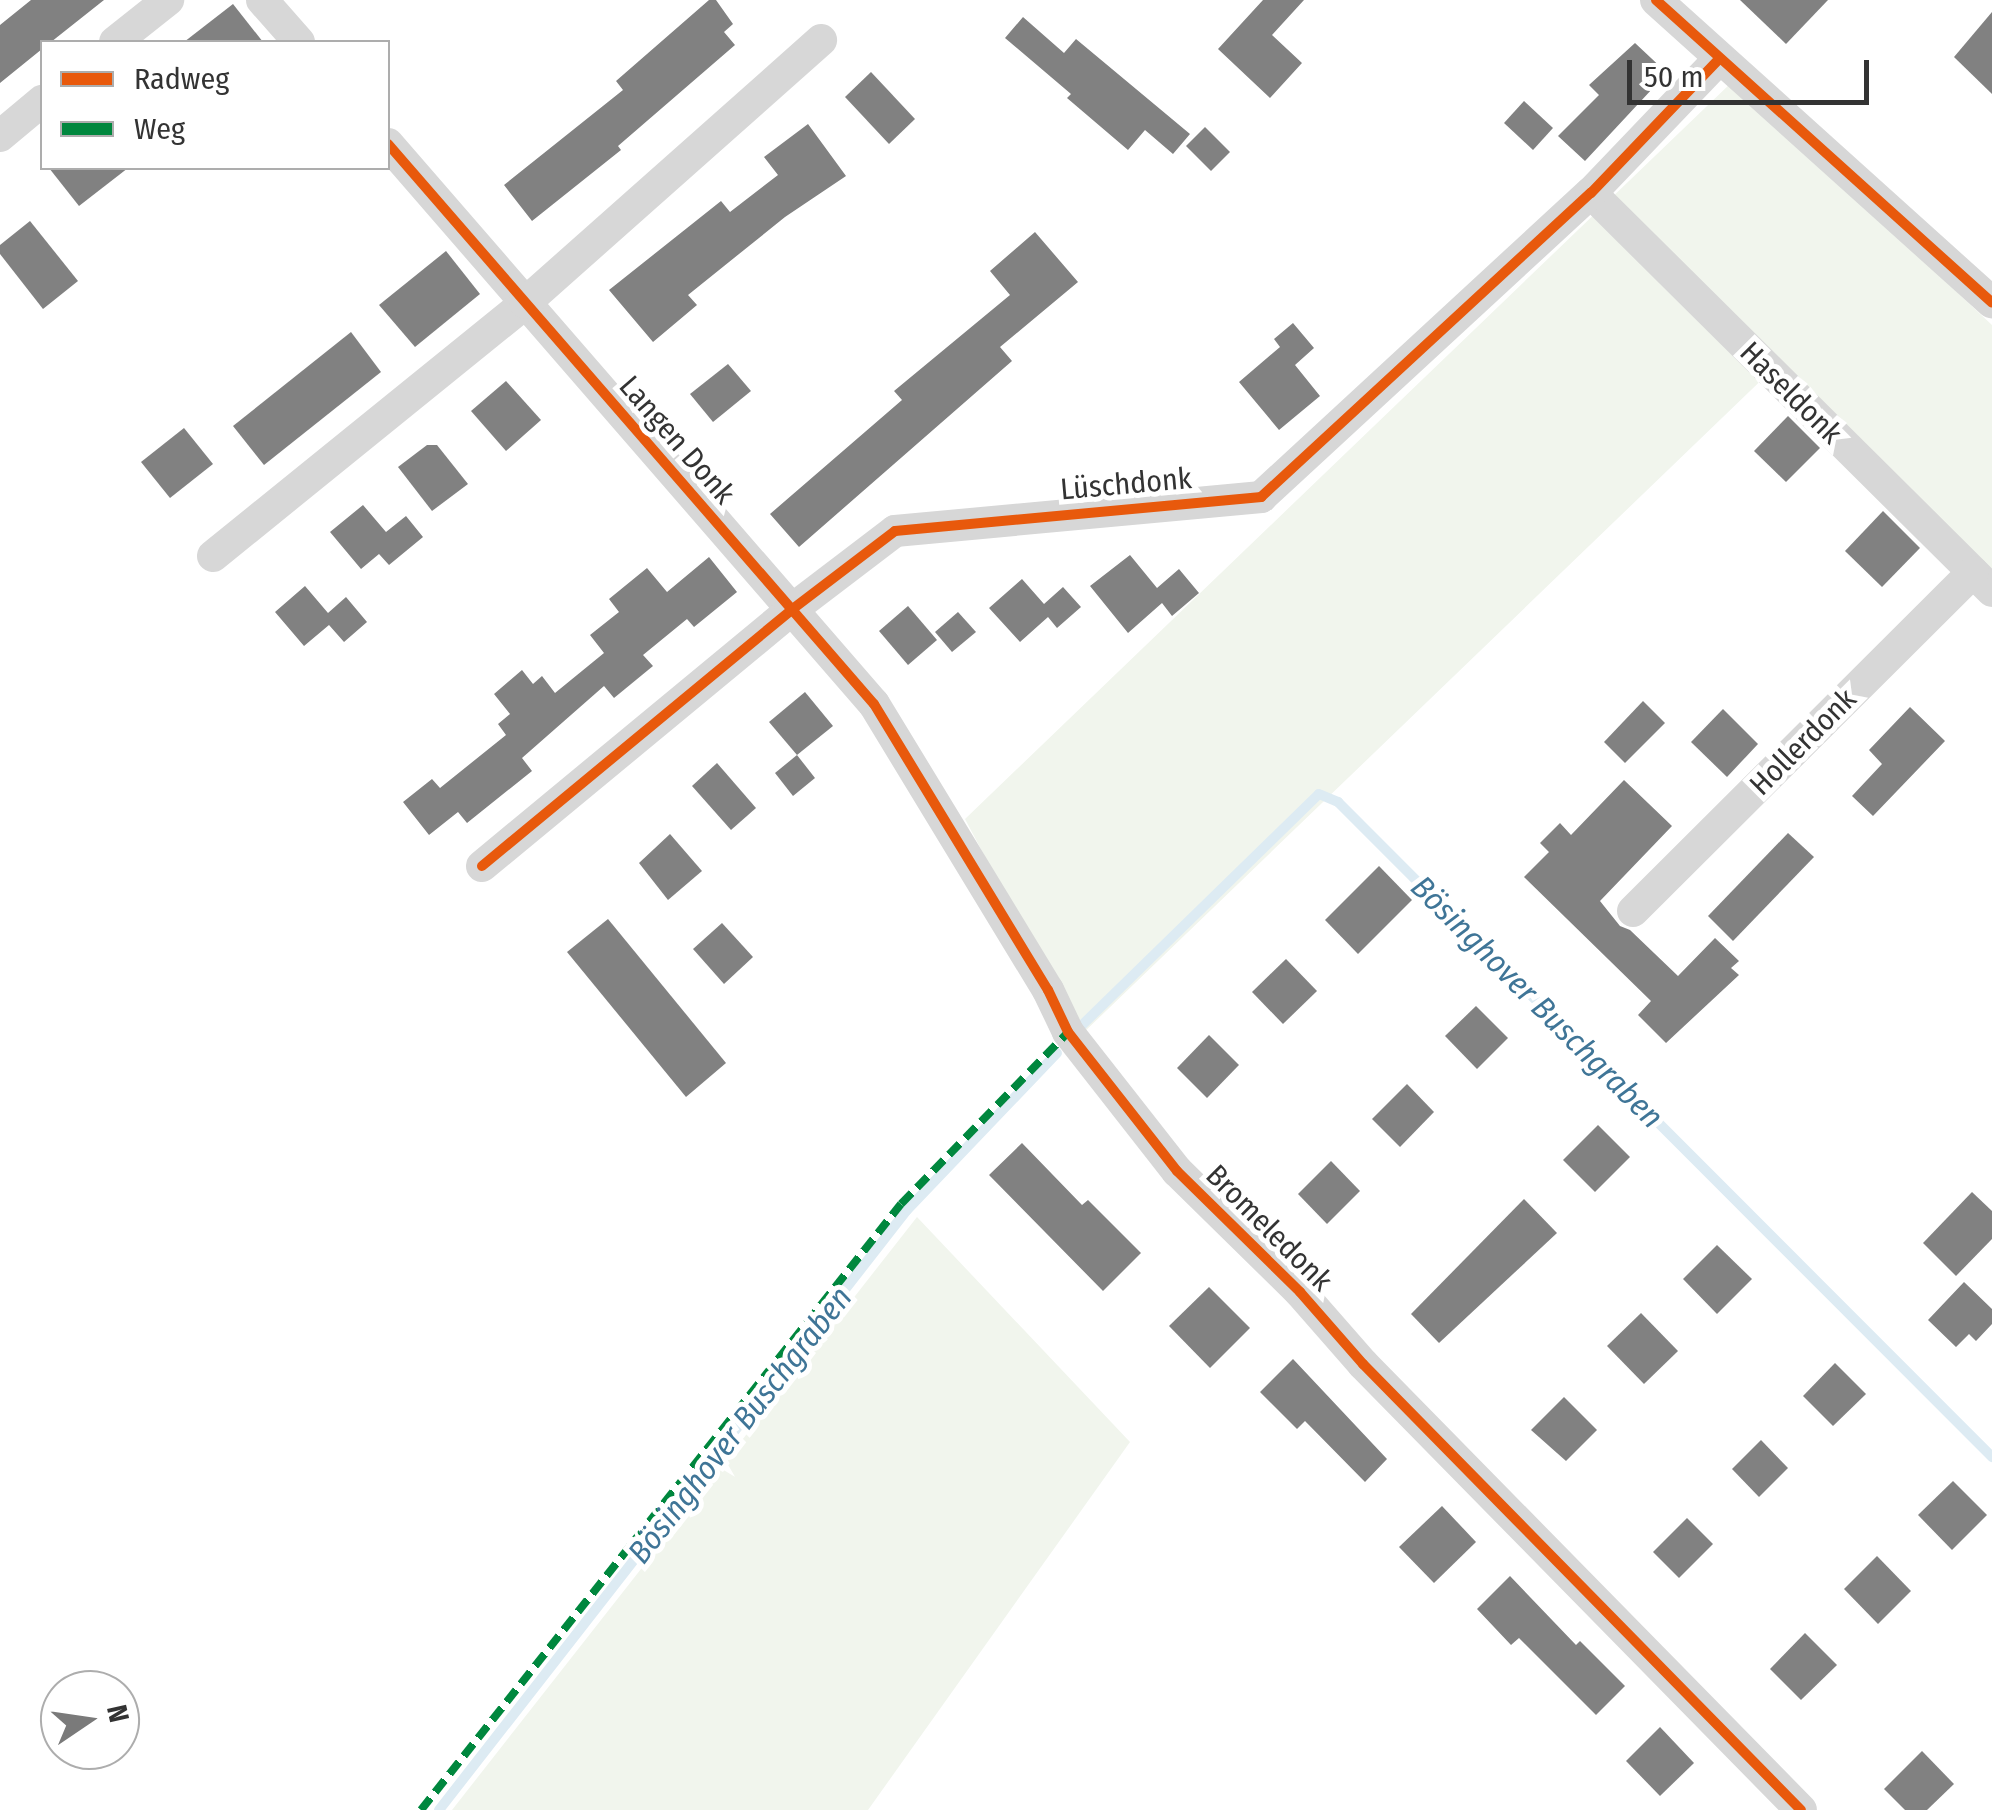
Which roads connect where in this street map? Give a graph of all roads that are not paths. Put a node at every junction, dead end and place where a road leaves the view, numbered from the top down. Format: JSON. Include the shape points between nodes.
{"nodes":[{"id":1,"x":168,"y":0,"type":"edge"},
{"id":2,"x":262,"y":0,"type":"edge"},
{"id":3,"x":1656,"y":0,"type":"edge"},
{"id":4,"x":118,"y":40,"type":"edge"},
{"id":5,"x":297,"y":40,"type":"edge"},
{"id":6,"x":821,"y":40,"type":"dead end"},
{"id":7,"x":1718,"y":60,"type":"junction"},
{"id":8,"x":40,"y":104,"type":"edge"},
{"id":9,"x":0,"y":136,"type":"edge"},
{"id":10,"x":390,"y":146,"type":"edge"},
{"id":11,"x":1592,"y":193,"type":"junction"},
{"id":12,"x":525,"y":302,"type":"junction"},
{"id":13,"x":1992,"y":303,"type":"edge"},
{"id":14,"x":213,"y":556,"type":"dead end"},
{"id":15,"x":1982,"y":581,"type":"edge"},
{"id":16,"x":790,"y":610,"type":"junction"},
{"id":17,"x":482,"y":866,"type":"dead end"},
{"id":18,"x":1632,"y":911,"type":"dead end"},
{"id":19,"x":1801,"y":1810,"type":"edge"}],
"edges":[{"from":1,"to":4,"type":"street"},
{"from":2,"to":5,"type":"street"},
{"from":3,"to":7,"type":"street"},
{"from":6,"to":12,"type":"street"},
{"from":7,"to":11,"type":"street","name":"Lüschdonk"},
{"from":7,"to":13,"type":"street"},
{"from":8,"to":9,"type":"street"},
{"from":10,"to":12,"type":"street","name":"Langen Donk"},
{"from":11,"to":15,"type":"street","name":"Haseldonk"},
{"from":11,"to":16,"type":"street","name":"Lüschdonk","via":[[1261,497],[895,531]]},
{"from":12,"to":14,"type":"street"},
{"from":12,"to":16,"type":"street","name":"Langen Donk"},
{"from":15,"to":18,"type":"street","name":"Hollerdonk"},
{"from":16,"to":17,"type":"street","name":"Lüschdonk"},
{"from":16,"to":19,"type":"street","name":"Bromeledonk","via":[[874,704],[1068,1032],[1176,1171]]}]}
